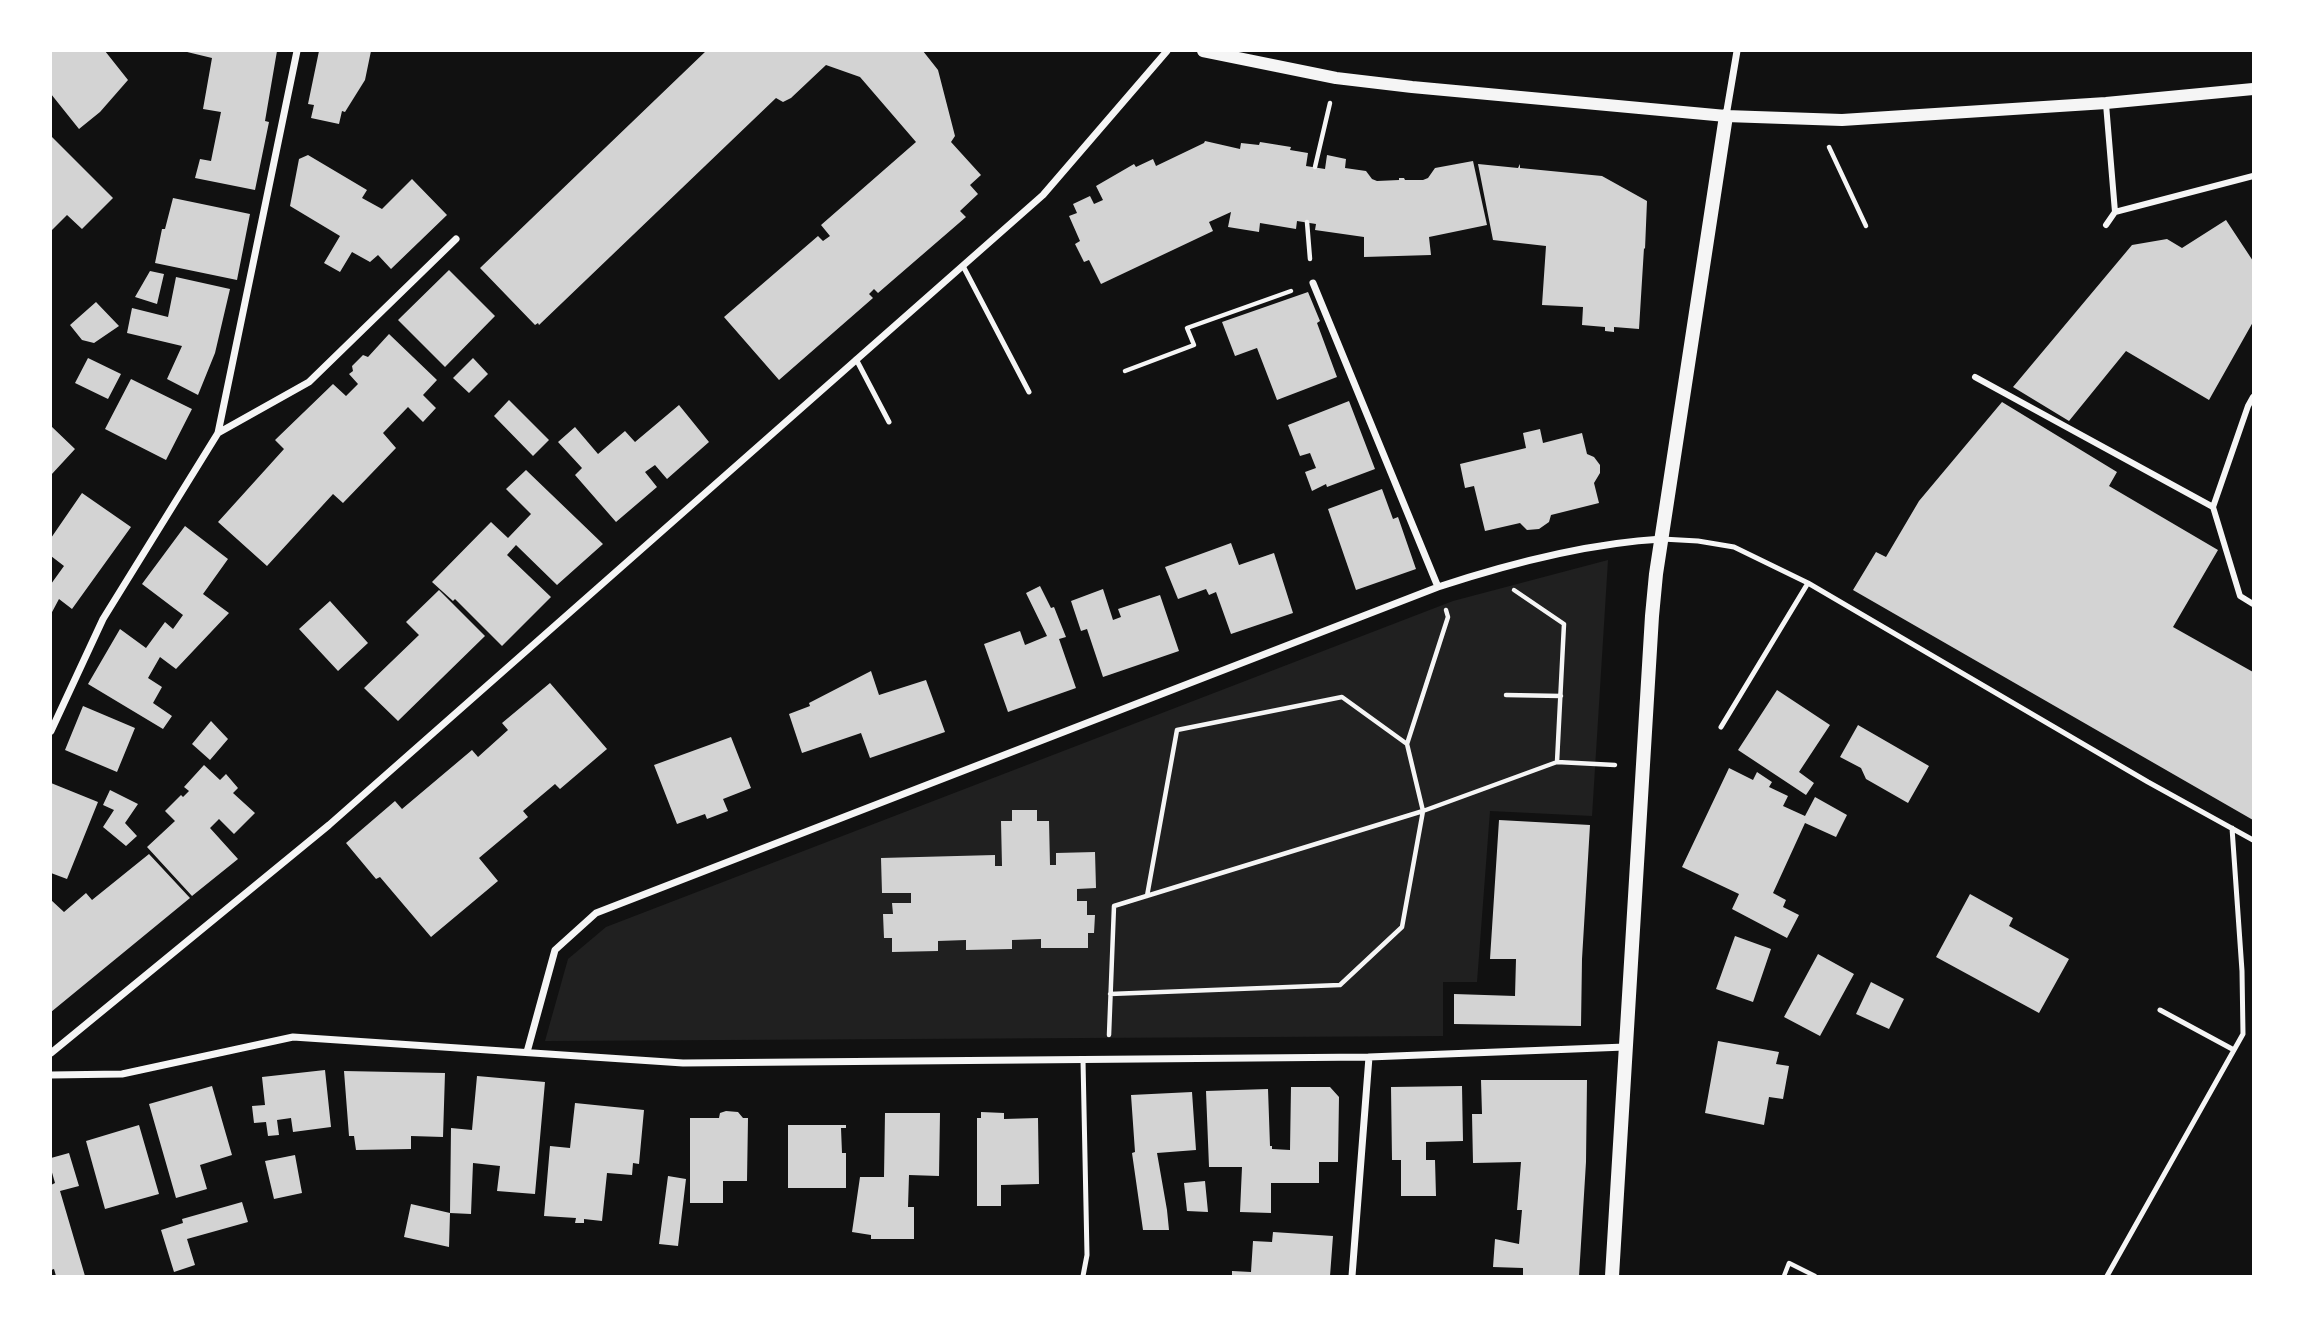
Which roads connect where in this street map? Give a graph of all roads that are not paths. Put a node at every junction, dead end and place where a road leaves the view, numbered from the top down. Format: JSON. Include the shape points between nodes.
{"nodes":[{"id":1,"x":297,"y":51,"type":"edge"},
{"id":2,"x":1167,"y":51,"type":"edge"},
{"id":3,"x":1203,"y":51,"type":"edge"},
{"id":4,"x":1737,"y":51,"type":"edge"},
{"id":5,"x":2253,"y":89,"type":"edge"},
{"id":6,"x":2106,"y":103,"type":"junction"},
{"id":7,"x":1726,"y":116,"type":"junction"},
{"id":8,"x":2253,"y":176,"type":"edge"},
{"id":9,"x":2115,"y":212,"type":"junction"},
{"id":10,"x":2106,"y":225,"type":"dead end"},
{"id":11,"x":456,"y":239,"type":"dead end"},
{"id":12,"x":963,"y":266,"type":"junction"},
{"id":13,"x":1313,"y":283,"type":"road end"},
{"id":14,"x":856,"y":359,"type":"junction"},
{"id":15,"x":1975,"y":377,"type":"dead end"},
{"id":16,"x":1029,"y":392,"type":"dead end"},
{"id":17,"x":2253,"y":397,"type":"edge"},
{"id":18,"x":889,"y":422,"type":"dead end"},
{"id":19,"x":218,"y":433,"type":"junction"},
{"id":20,"x":2213,"y":508,"type":"junction"},
{"id":21,"x":1662,"y":539,"type":"junction"},
{"id":22,"x":1808,"y":583,"type":"junction"},
{"id":23,"x":1438,"y":587,"type":"junction"},
{"id":24,"x":2253,"y":604,"type":"edge"},
{"id":25,"x":1721,"y":727,"type":"dead end"},
{"id":26,"x":51,"y":731,"type":"edge"},
{"id":27,"x":2232,"y":828,"type":"junction"},
{"id":28,"x":2253,"y":840,"type":"edge"},
{"id":29,"x":2160,"y":1010,"type":"dead end"},
{"id":30,"x":1625,"y":1047,"type":"junction"},
{"id":31,"x":2234,"y":1050,"type":"junction"},
{"id":32,"x":527,"y":1052,"type":"junction"},
{"id":33,"x":51,"y":1053,"type":"edge"},
{"id":34,"x":1369,"y":1057,"type":"junction"},
{"id":35,"x":1083,"y":1060,"type":"junction"},
{"id":36,"x":51,"y":1075,"type":"edge"},
{"id":37,"x":1083,"y":1276,"type":"edge"},
{"id":38,"x":1352,"y":1276,"type":"edge"},
{"id":39,"x":1612,"y":1276,"type":"edge"},
{"id":40,"x":2107,"y":1276,"type":"edge"}],
"edges":[{"from":1,"to":19,"type":"street"},
{"from":2,"to":12,"type":"street","via":[[1043,195]]},
{"from":3,"to":7,"type":"street","via":[[1336,78]]},
{"from":4,"to":7,"type":"street"},
{"from":5,"to":6,"type":"street"},
{"from":6,"to":7,"type":"street","via":[[1842,120]]},
{"from":6,"to":9,"type":"street"},
{"from":7,"to":21,"type":"main road"},
{"from":8,"to":9,"type":"street"},
{"from":9,"to":10,"type":"street"},
{"from":11,"to":19,"type":"street","via":[[309,382]]},
{"from":12,"to":14,"type":"street"},
{"from":12,"to":16,"type":"lane"},
{"from":13,"to":23,"type":"street"},
{"from":14,"to":18,"type":"lane"},
{"from":14,"to":33,"type":"street","via":[[329,825]]},
{"from":15,"to":20,"type":"street"},
{"from":17,"to":20,"type":"street"},
{"from":19,"to":26,"type":"street","via":[[103,619]]},
{"from":20,"to":24,"type":"street","via":[[2240,596]]},
{"from":21,"to":22,"type":"lane","via":[[1734,547]]},
{"from":21,"to":23,"type":"street","via":[[1612,544],[1487,571]]},
{"from":21,"to":30,"type":"main road","via":[[1652,616]]},
{"from":22,"to":25,"type":"lane"},
{"from":22,"to":27,"type":"lane"},
{"from":23,"to":32,"type":"street","via":[[596,913],[555,950]]},
{"from":27,"to":28,"type":"lane"},
{"from":27,"to":31,"type":"lane","via":[[2243,1034]]},
{"from":29,"to":31,"type":"lane"},
{"from":30,"to":34,"type":"street"},
{"from":30,"to":39,"type":"main road"},
{"from":31,"to":40,"type":"lane"},
{"from":32,"to":35,"type":"street","via":[[683,1063]]},
{"from":32,"to":36,"type":"street","via":[[293,1037],[122,1074]]},
{"from":34,"to":35,"type":"street"},
{"from":34,"to":38,"type":"street"},
{"from":35,"to":37,"type":"lane","via":[[1087,1255]]}]}
